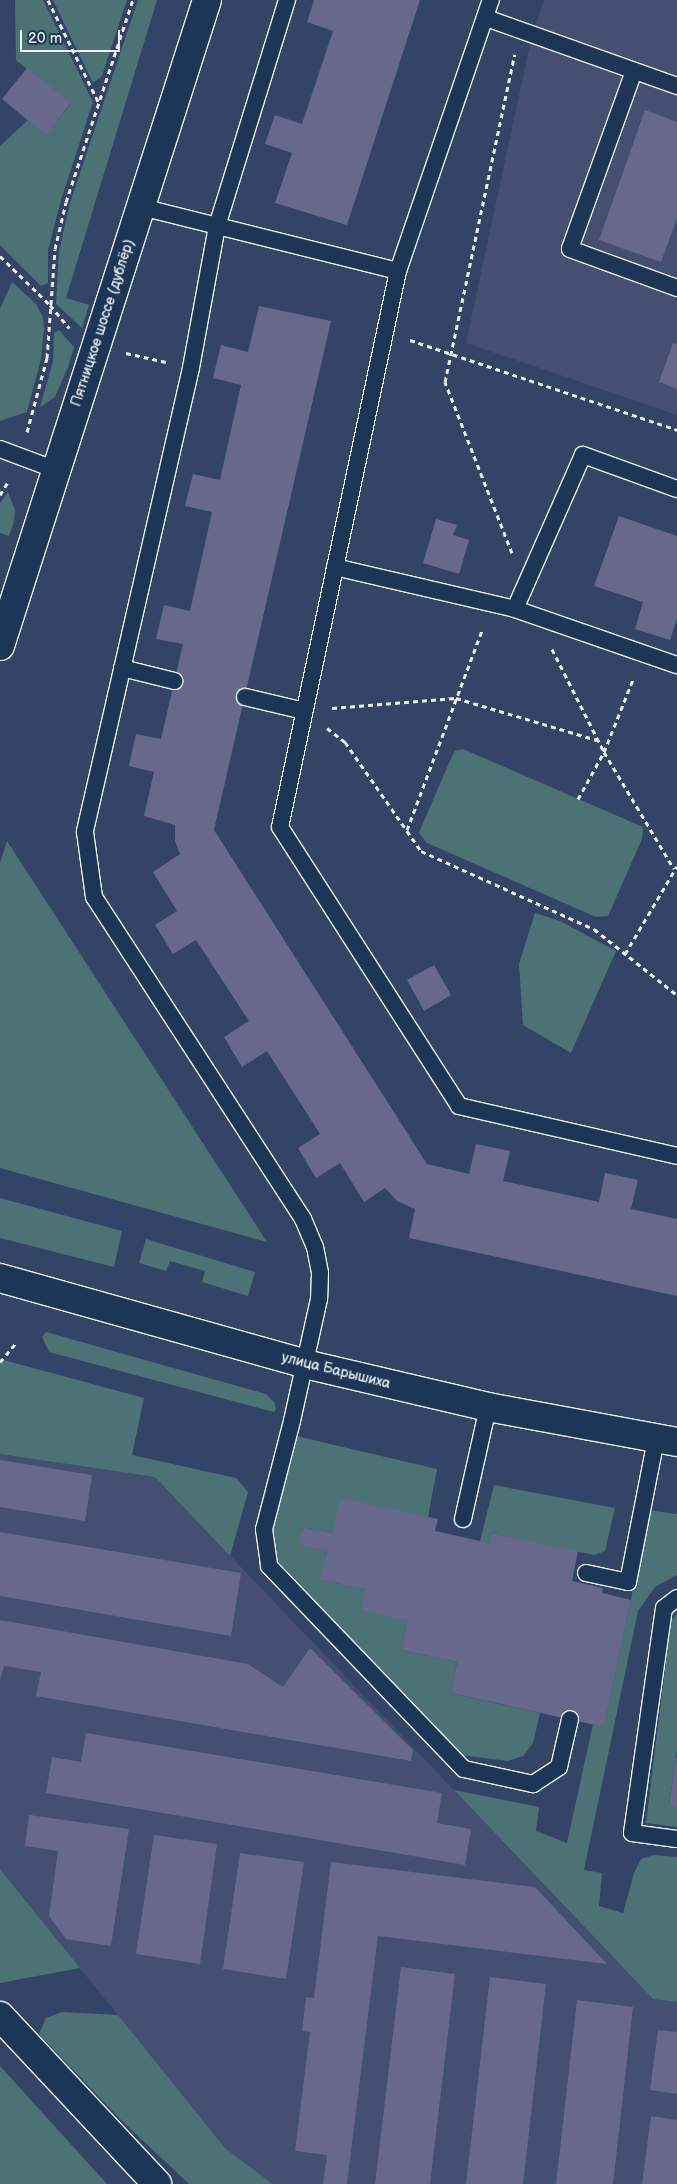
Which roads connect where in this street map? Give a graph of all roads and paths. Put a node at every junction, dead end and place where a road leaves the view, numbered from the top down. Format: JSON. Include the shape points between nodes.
{"nodes":[{"id":1,"x":48,"y":0,"type":"edge"},
{"id":2,"x":133,"y":0,"type":"edge"},
{"id":3,"x":207,"y":0,"type":"edge"},
{"id":4,"x":287,"y":0,"type":"edge"},
{"id":5,"x":491,"y":0,"type":"edge"},
{"id":6,"x":486,"y":18,"type":"junction"},
{"id":7,"x":520,"y":30,"type":"junction"},
{"id":8,"x":634,"y":71,"type":"junction"},
{"id":9,"x":677,"y":86,"type":"edge"},
{"id":10,"x":98,"y":102,"type":"junction"},
{"id":11,"x":141,"y":207,"type":"junction"},
{"id":12,"x":217,"y":226,"type":"junction"},
{"id":13,"x":398,"y":271,"type":"junction"},
{"id":14,"x":677,"y":288,"type":"edge"},
{"id":15,"x":385,"y":332,"type":"junction"},
{"id":16,"x":451,"y":354,"type":"junction"},
{"id":17,"x":677,"y":430,"type":"edge"},
{"id":18,"x":0,"y":449,"type":"edge"},
{"id":19,"x":20,"y":456,"type":"junction"},
{"id":20,"x":56,"y":470,"type":"junction"},
{"id":21,"x":677,"y":489,"type":"edge"},
{"id":22,"x":0,"y":495,"type":"edge"},
{"id":23,"x":335,"y":568,"type":"junction"},
{"id":24,"x":525,"y":586,"type":"junction"},
{"id":25,"x":492,"y":604,"type":"junction"},
{"id":26,"x":515,"y":609,"type":"junction"},
{"id":27,"x":536,"y":616,"type":"junction"},
{"id":28,"x":0,"y":646,"type":"edge"},
{"id":29,"x":644,"y":653,"type":"junction"},
{"id":30,"x":677,"y":665,"type":"edge"},
{"id":31,"x":122,"y":668,"type":"junction"},
{"id":32,"x":174,"y":680,"type":"dead end"},
{"id":33,"x":245,"y":697,"type":"dead end"},
{"id":34,"x":456,"y":698,"type":"junction"},
{"id":35,"x":304,"y":711,"type":"junction"},
{"id":36,"x":597,"y":740,"type":"junction"},
{"id":37,"x":604,"y":752,"type":"junction"},
{"id":38,"x":578,"y":799,"type":"dead end"},
{"id":39,"x":407,"y":830,"type":"junction"},
{"id":40,"x":675,"y":868,"type":"edge"},
{"id":41,"x":625,"y":954,"type":"junction"},
{"id":42,"x":677,"y":995,"type":"edge"},
{"id":43,"x":677,"y":1156,"type":"edge"},
{"id":44,"x":0,"y":1278,"type":"edge"},
{"id":45,"x":16,"y":1343,"type":"dead end"},
{"id":46,"x":0,"y":1362,"type":"edge"},
{"id":47,"x":305,"y":1364,"type":"junction"},
{"id":48,"x":488,"y":1407,"type":"junction"},
{"id":49,"x":666,"y":1440,"type":"edge"},
{"id":50,"x":463,"y":1519,"type":"dead end"},
{"id":51,"x":586,"y":1574,"type":"dead end"},
{"id":52,"x":677,"y":1598,"type":"edge"},
{"id":53,"x":570,"y":1719,"type":"dead end"},
{"id":54,"x":677,"y":1839,"type":"edge"},
{"id":55,"x":0,"y":2016,"type":"edge"},
{"id":56,"x":157,"y":2184,"type":"edge"}],
"edges":[{"from":1,"to":10,"type":"path"},
{"from":2,"to":10,"type":"path"},
{"from":3,"to":11,"type":"street","name":"Пятницкое шоссе (дублёр)"},
{"from":4,"to":12,"type":"lane"},
{"from":5,"to":6,"type":"lane"},
{"from":6,"to":7,"type":"lane"},
{"from":6,"to":13,"type":"lane"},
{"from":7,"to":8,"type":"lane"},
{"from":7,"to":16,"type":"path"},
{"from":8,"to":9,"type":"lane"},
{"from":8,"to":14,"type":"lane","via":[[570,249]]},
{"from":10,"to":19,"type":"path","via":[[66,202],[55,249],[47,358]]},
{"from":11,"to":12,"type":"lane"},
{"from":11,"to":20,"type":"street","name":"Пятницкое шоссе (дублёр)"},
{"from":12,"to":13,"type":"lane"},
{"from":12,"to":31,"type":"lane","via":[[191,368]]},
{"from":13,"to":15,"type":"lane"},
{"from":15,"to":16,"type":"path"},
{"from":15,"to":23,"type":"lane"},
{"from":16,"to":17,"type":"path"},
{"from":16,"to":24,"type":"path","via":[[445,382]]},
{"from":18,"to":19,"type":"lane"},
{"from":19,"to":20,"type":"lane"},
{"from":19,"to":22,"type":"path"},
{"from":20,"to":28,"type":"street","name":"Пятницкое шоссе (дублёр)"},
{"from":21,"to":24,"type":"lane","via":[[583,455]]},
{"from":23,"to":25,"type":"lane"},
{"from":23,"to":35,"type":"lane"},
{"from":24,"to":26,"type":"lane"},
{"from":25,"to":26,"type":"lane"},
{"from":25,"to":34,"type":"path"},
{"from":26,"to":27,"type":"lane"},
{"from":27,"to":29,"type":"lane"},
{"from":27,"to":36,"type":"path"},
{"from":29,"to":30,"type":"lane"},
{"from":29,"to":37,"type":"path"},
{"from":31,"to":32,"type":"lane"},
{"from":31,"to":47,"type":"lane","via":[[85,832],[94,897],[303,1219],[315,1247],[320,1273],[319,1299]]},
{"from":33,"to":35,"type":"lane"},
{"from":34,"to":35,"type":"path"},
{"from":34,"to":36,"type":"path"},
{"from":34,"to":39,"type":"path"},
{"from":35,"to":39,"type":"path","via":[[346,742]]},
{"from":35,"to":43,"type":"lane","via":[[280,827],[460,1106]]},
{"from":36,"to":37,"type":"path"},
{"from":37,"to":38,"type":"path"},
{"from":37,"to":40,"type":"path"},
{"from":39,"to":41,"type":"path","via":[[421,851],[594,929]]},
{"from":40,"to":41,"type":"path"},
{"from":41,"to":42,"type":"path"},
{"from":44,"to":47,"type":"street","name":"улица Барышиха"},
{"from":45,"to":46,"type":"path"},
{"from":47,"to":48,"type":"street","name":"улица Барышиха"},
{"from":47,"to":53,"type":"lane","via":[[264,1529],[269,1566],[464,1769],[533,1784],[559,1768]]},
{"from":48,"to":49,"type":"street","name":"улица Барышиха"},
{"from":48,"to":50,"type":"lane"},
{"from":49,"to":51,"type":"lane","via":[[628,1582]]},
{"from":52,"to":54,"type":"lane","via":[[664,1608],[632,1833]]},
{"from":55,"to":56,"type":"street"}]}
